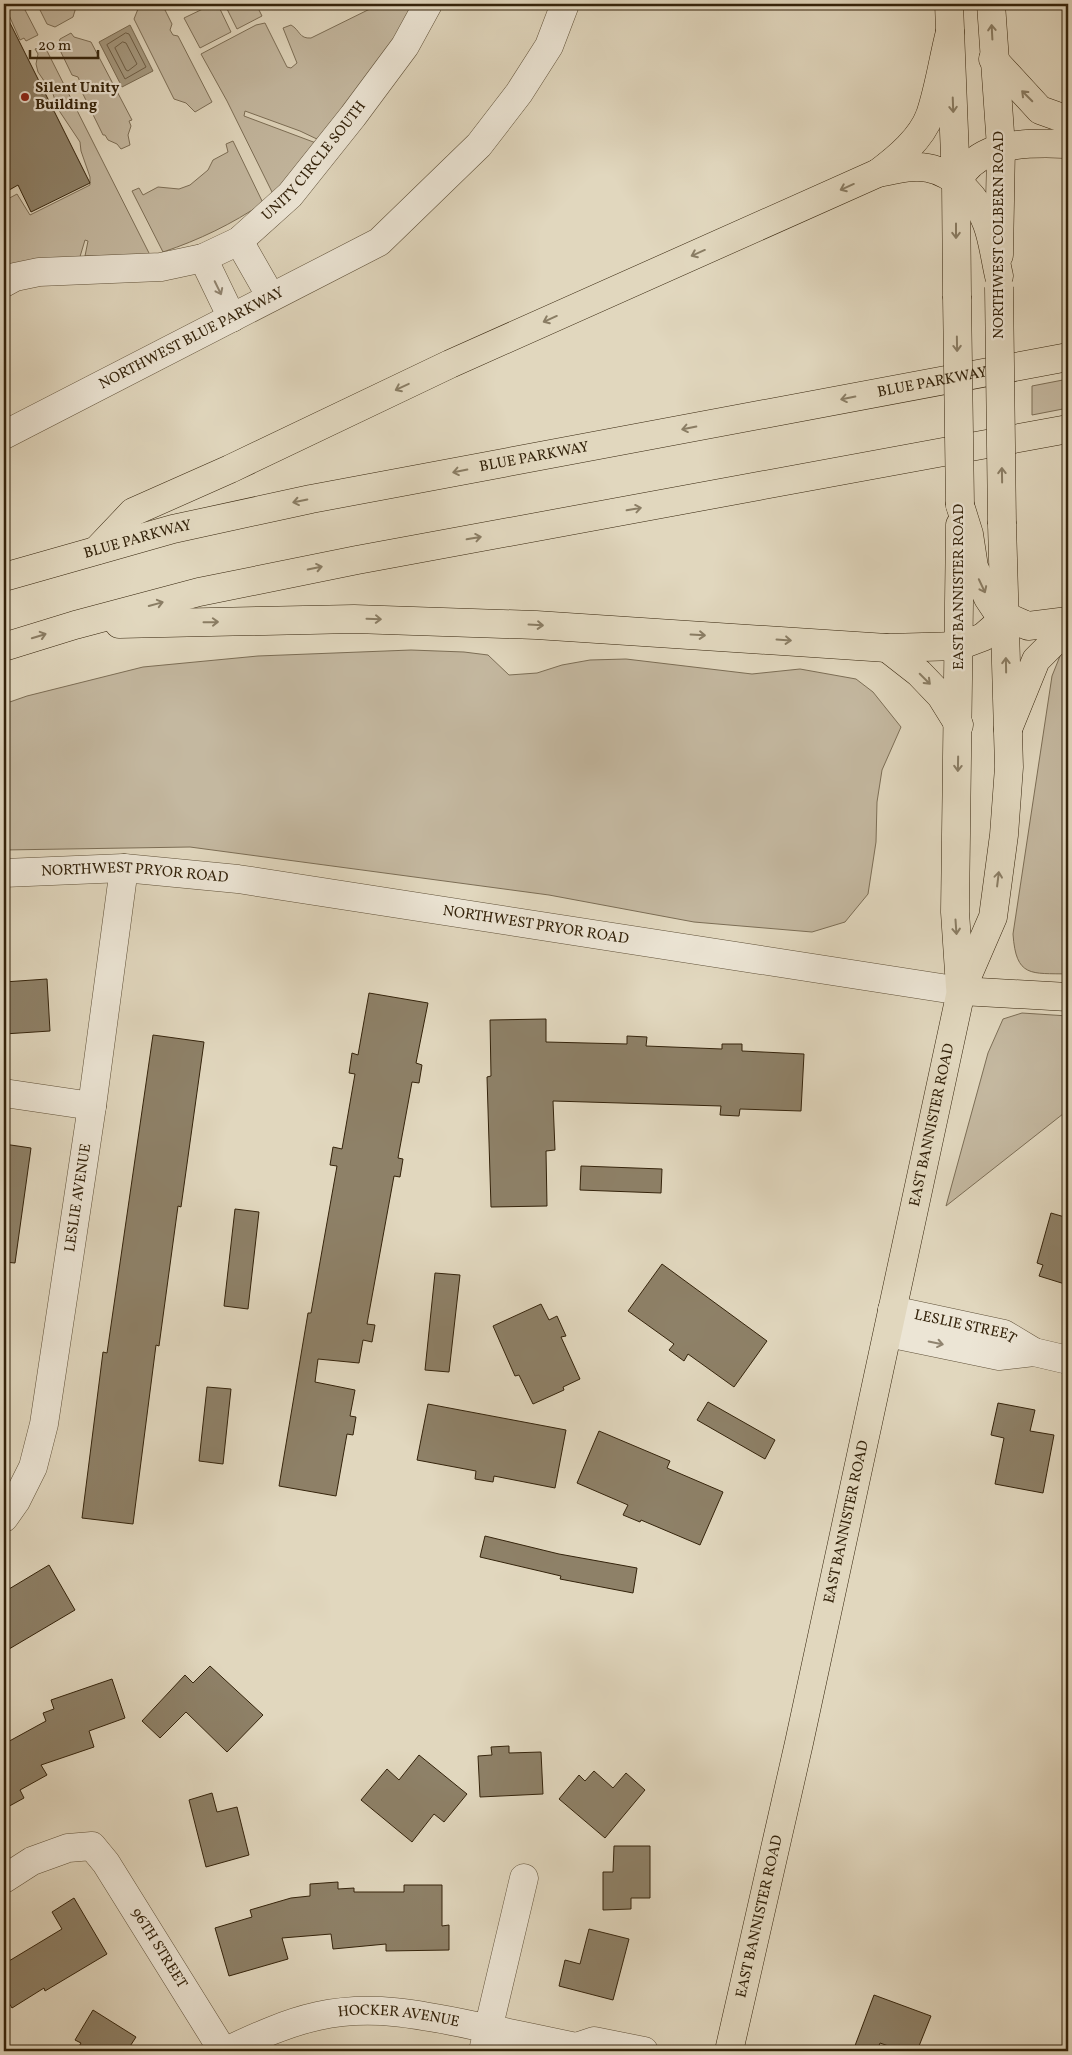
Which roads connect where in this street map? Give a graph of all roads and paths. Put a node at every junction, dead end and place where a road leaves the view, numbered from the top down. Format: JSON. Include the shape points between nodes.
{"nodes":[{"id":1,"x":428,"y":4,"type":"edge"},
{"id":2,"x":565,"y":4,"type":"edge"},
{"id":3,"x":949,"y":4,"type":"edge"},
{"id":4,"x":991,"y":4,"type":"edge"},
{"id":5,"x":950,"y":32,"type":"junction"},
{"id":6,"x":993,"y":59,"type":"junction"},
{"id":7,"x":1068,"y":120,"type":"edge"},
{"id":8,"x":1068,"y":144,"type":"edge"},
{"id":9,"x":1001,"y":148,"type":"junction"},
{"id":10,"x":878,"y":173,"type":"junction"},
{"id":11,"x":956,"y":182,"type":"junction"},
{"id":12,"x":239,"y":241,"type":"junction"},
{"id":13,"x":203,"y":258,"type":"junction"},
{"id":14,"x":999,"y":282,"type":"junction"},
{"id":15,"x":4,"y":283,"type":"edge"},
{"id":16,"x":271,"y":298,"type":"junction"},
{"id":17,"x":232,"y":318,"type":"junction"},
{"id":18,"x":1068,"y":357,"type":"edge"},
{"id":19,"x":1068,"y":429,"type":"edge"},
{"id":20,"x":4,"y":435,"type":"edge"},
{"id":21,"x":960,"y":505,"type":"junction"},
{"id":22,"x":96,"y":550,"type":"junction"},
{"id":23,"x":4,"y":577,"type":"edge"},
{"id":24,"x":1006,"y":617,"type":"junction"},
{"id":25,"x":1068,"y":621,"type":"edge"},
{"id":26,"x":75,"y":625,"type":"junction"},
{"id":27,"x":1068,"y":628,"type":"edge"},
{"id":28,"x":959,"y":646,"type":"junction"},
{"id":29,"x":4,"y":648,"type":"edge"},
{"id":30,"x":887,"y":648,"type":"junction"},
{"id":31,"x":959,"y":725,"type":"junction"},
{"id":32,"x":1008,"y":730,"type":"junction"},
{"id":33,"x":124,"y":868,"type":"junction"},
{"id":34,"x":4,"y":873,"type":"edge"},
{"id":35,"x":961,"y":991,"type":"junction"},
{"id":36,"x":1068,"y":997,"type":"edge"},
{"id":37,"x":4,"y":1093,"type":"edge"},
{"id":38,"x":92,"y":1106,"type":"junction"},
{"id":39,"x":890,"y":1321,"type":"junction"},
{"id":40,"x":1068,"y":1360,"type":"edge"},
{"id":41,"x":4,"y":1518,"type":"edge"},
{"id":42,"x":524,"y":1878,"type":"dead end"},
{"id":43,"x":4,"y":1879,"type":"edge"},
{"id":44,"x":486,"y":2040,"type":"edge"},
{"id":45,"x":578,"y":2049,"type":"edge"},
{"id":46,"x":225,"y":2051,"type":"edge"},
{"id":47,"x":644,"y":2051,"type":"edge"},
{"id":48,"x":729,"y":2051,"type":"edge"}],
"edges":[{"from":1,"to":12,"type":"street","name":"UNITY CIRCLE SOUTH","via":[[405,46],[302,181]]},
{"from":2,"to":16,"type":"street","name":"NORTHWEST BLUE PARKWAY","via":[[549,46],[519,93],[479,145],[379,242]]},
{"from":3,"to":5,"type":"main road"},
{"from":6,"to":4,"type":"main road","name":"NORTHWEST COLBERN ROAD","one_way":true},
{"from":5,"to":10,"type":"main road","via":[[930,116],[902,153]]},
{"from":5,"to":11,"type":"main road","one_way":true},
{"from":7,"to":6,"type":"main road","one_way":true,"via":[[1040,110]]},
{"from":6,"to":9,"type":"main road","name":"NORTHWEST COLBERN ROAD"},
{"from":8,"to":9,"type":"main road"},
{"from":9,"to":11,"type":"main road","via":[[972,164]]},
{"from":9,"to":14,"type":"main road","name":"NORTHWEST COLBERN ROAD"},
{"from":10,"to":11,"type":"main road","via":[[928,168]]},
{"from":10,"to":22,"type":"main road","one_way":true,"via":[[459,360],[133,512]]},
{"from":11,"to":14,"type":"main road","via":[[977,202],[988,225]]},
{"from":11,"to":21,"type":"main road","name":"EAST BANNISTER ROAD","one_way":true,"bridge":true},
{"from":12,"to":13,"type":"street","name":"UNITY CIRCLE SOUTH"},
{"from":12,"to":16,"type":"street"},
{"from":13,"to":15,"type":"street","name":"UNITY CIRCLE SOUTH","via":[[161,267],[39,272],[14,277]]},
{"from":13,"to":17,"type":"street","one_way":true},
{"from":24,"to":14,"type":"main road","name":"NORTHWEST COLBERN ROAD","one_way":true,"bridge":true},
{"from":16,"to":17,"type":"street","name":"NORTHWEST BLUE PARKWAY"},
{"from":17,"to":20,"type":"street","name":"NORTHWEST BLUE PARKWAY"},
{"from":18,"to":22,"type":"main road","name":"BLUE PARKWAY","one_way":true,"via":[[311,499],[173,529]]},
{"from":26,"to":19,"type":"main road","one_way":true,"via":[[199,592],[357,560]]},
{"from":21,"to":24,"type":"main road","one_way":true,"via":[[980,583],[998,613]]},
{"from":21,"to":28,"type":"main road","name":"EAST BANNISTER ROAD"},
{"from":22,"to":23,"type":"main road","name":"BLUE PARKWAY"},
{"from":24,"to":25,"type":"main road","via":[[1028,626]]},
{"from":24,"to":28,"type":"main road","via":[[983,637]]},
{"from":32,"to":24,"type":"main road","name":"EAST BANNISTER ROAD","one_way":true},
{"from":29,"to":26,"type":"main road","one_way":true},
{"from":26,"to":30,"type":"main road","one_way":true,"via":[[354,619],[546,625]]},
{"from":27,"to":32,"type":"main road","via":[[1036,660]]},
{"from":28,"to":30,"type":"main road"},
{"from":28,"to":31,"type":"main road","name":"EAST BANNISTER ROAD"},
{"from":30,"to":31,"type":"main road","one_way":true,"via":[[919,673],[941,696]]},
{"from":31,"to":35,"type":"main road","name":"EAST BANNISTER ROAD","one_way":true,"via":[[956,912]]},
{"from":35,"to":32,"type":"main road","name":"EAST BANNISTER ROAD","one_way":true,"via":[[993,917],[1004,836]]},
{"from":33,"to":34,"type":"street","name":"NORTHWEST PRYOR ROAD"},
{"from":33,"to":35,"type":"street","name":"NORTHWEST PRYOR ROAD","via":[[238,879]]},
{"from":33,"to":38,"type":"street","name":"LESLIE AVENUE"},
{"from":35,"to":36,"type":"main road","name":"NORTHWEST PRYOR ROAD"},
{"from":35,"to":39,"type":"main road","name":"EAST BANNISTER ROAD"},
{"from":37,"to":38,"type":"street"},
{"from":38,"to":41,"type":"street","name":"LESLIE AVENUE","via":[[44,1424],[33,1467]]},
{"from":39,"to":40,"type":"street","name":"LESLIE STREET","via":[[999,1356],[1034,1352]]},
{"from":39,"to":48,"type":"main road","name":"EAST BANNISTER ROAD"},
{"from":42,"to":44,"type":"street"},
{"from":43,"to":46,"type":"street","name":"96TH STREET","via":[[32,1861],[68,1848],[92,1846]]},
{"from":44,"to":45,"type":"street","name":"HOCKER AVENUE"},
{"from":44,"to":46,"type":"street","name":"HOCKER AVENUE","via":[[410,2012],[377,2010],[318,2016],[268,2032]]},
{"from":45,"to":47,"type":"street","name":"HOCKER AVENUE","via":[[594,2041]]}]}
